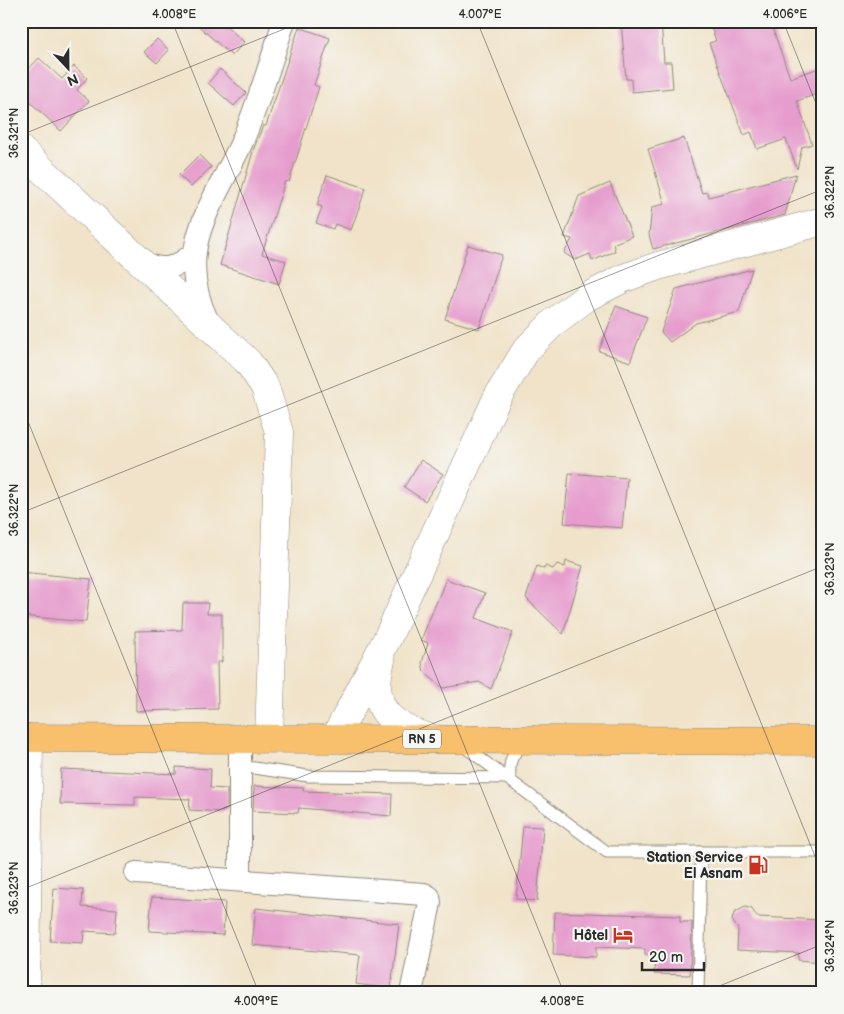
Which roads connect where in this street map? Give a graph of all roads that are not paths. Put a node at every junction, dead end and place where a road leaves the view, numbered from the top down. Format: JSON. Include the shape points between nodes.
{"nodes":[{"id":1,"x":284,"y":21,"type":"edge"},
{"id":2,"x":21,"y":150,"type":"edge"},
{"id":3,"x":823,"y":221,"type":"edge"},
{"id":4,"x":193,"y":254,"type":"junction"},
{"id":5,"x":139,"y":261,"type":"junction"},
{"id":6,"x":210,"y":328,"type":"junction"},
{"id":7,"x":387,"y":639,"type":"junction"},
{"id":8,"x":25,"y":738,"type":"edge"},
{"id":9,"x":240,"y":738,"type":"junction"},
{"id":10,"x":269,"y":738,"type":"junction"},
{"id":11,"x":335,"y":738,"type":"junction"},
{"id":12,"x":444,"y":739,"type":"junction"},
{"id":13,"x":530,"y":740,"type":"junction"},
{"id":14,"x":819,"y":743,"type":"edge"},
{"id":15,"x":240,"y":766,"type":"junction"},
{"id":16,"x":510,"y":778,"type":"junction"},
{"id":17,"x":701,"y":852,"type":"junction"},
{"id":18,"x":823,"y":852,"type":"edge"},
{"id":19,"x":136,"y":873,"type":"dead end"},
{"id":20,"x":240,"y":880,"type":"junction"},
{"id":21,"x":26,"y":993,"type":"edge"},
{"id":22,"x":411,"y":993,"type":"edge"},
{"id":23,"x":698,"y":993,"type":"edge"}],
"edges":[{"from":1,"to":4,"type":"street","via":[[241,144],[210,203]]},
{"from":2,"to":5,"type":"street"},
{"from":3,"to":7,"type":"street","via":[[624,278],[587,297],[554,322],[526,350],[497,398]]},
{"from":4,"to":5,"type":"street","via":[[171,268],[155,268]]},
{"from":4,"to":6,"type":"street","via":[[198,302]]},
{"from":5,"to":6,"type":"street"},
{"from":6,"to":10,"type":"street","via":[[248,362],[265,387],[279,432]]},
{"from":7,"to":11,"type":"street"},
{"from":7,"to":12,"type":"street","via":[[376,690],[382,710],[412,733]]},
{"from":8,"to":9,"type":"main road","number":"RN 5"},
{"from":8,"to":21,"type":"street"},
{"from":9,"to":10,"type":"main road","number":"RN 5"},
{"from":9,"to":15,"type":"street"},
{"from":10,"to":11,"type":"main road","number":"RN 5"},
{"from":11,"to":12,"type":"main road","number":"RN 5"},
{"from":12,"to":13,"type":"main road","number":"RN 5"},
{"from":12,"to":16,"type":"lane"},
{"from":13,"to":14,"type":"main road","number":"RN 5"},
{"from":13,"to":16,"type":"lane","via":[[514,752],[509,762]]},
{"from":15,"to":16,"type":"lane","via":[[308,776]]},
{"from":15,"to":20,"type":"street"},
{"from":16,"to":17,"type":"lane","via":[[607,852]]},
{"from":17,"to":18,"type":"lane"},
{"from":17,"to":23,"type":"lane"},
{"from":19,"to":20,"type":"street"},
{"from":20,"to":22,"type":"street","via":[[424,894],[429,897]]}]}
